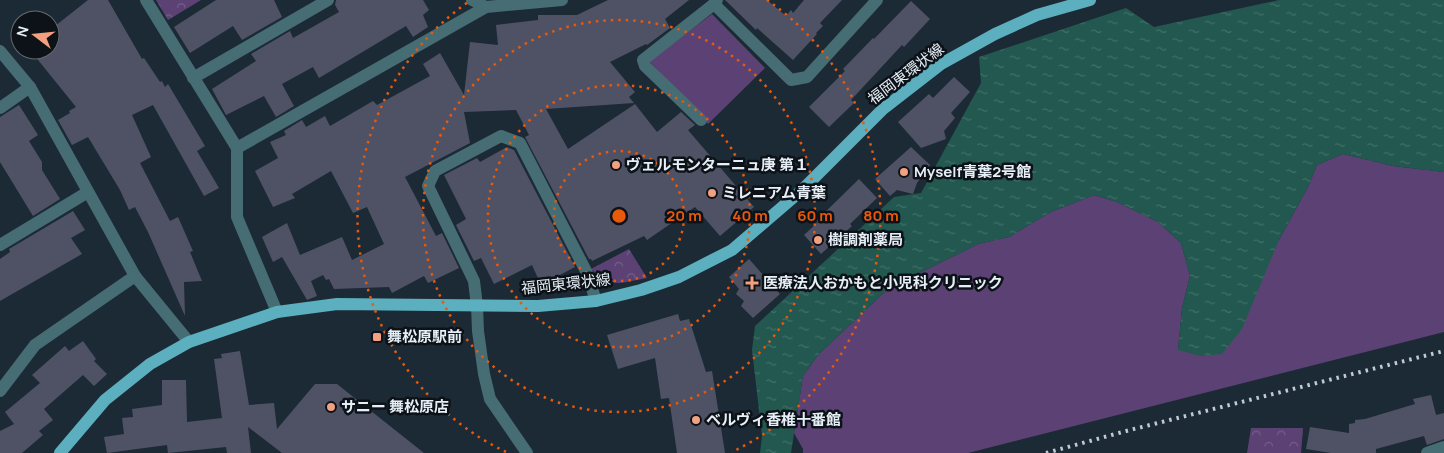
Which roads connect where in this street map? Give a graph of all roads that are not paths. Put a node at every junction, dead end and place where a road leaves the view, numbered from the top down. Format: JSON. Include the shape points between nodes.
{"nodes":[{"id":1,"x":146,"y":0,"type":"edge"},
{"id":2,"x":328,"y":0,"type":"edge"},
{"id":3,"x":472,"y":0,"type":"edge"},
{"id":4,"x":562,"y":0,"type":"edge"},
{"id":5,"x":877,"y":0,"type":"edge"},
{"id":6,"x":1090,"y":0,"type":"edge"},
{"id":7,"x":715,"y":2,"type":"edge"},
{"id":8,"x":486,"y":7,"type":"junction"},
{"id":9,"x":0,"y":51,"type":"edge"},
{"id":10,"x":194,"y":78,"type":"junction"},
{"id":11,"x":30,"y":87,"type":"junction"},
{"id":12,"x":0,"y":108,"type":"edge"},
{"id":13,"x":700,"y":120,"type":"dead end"},
{"id":14,"x":236,"y":148,"type":"junction"},
{"id":15,"x":88,"y":192,"type":"junction"},
{"id":16,"x":0,"y":245,"type":"edge"},
{"id":17,"x":135,"y":276,"type":"junction"},
{"id":18,"x":596,"y":301,"type":"junction"},
{"id":19,"x":477,"y":306,"type":"junction"},
{"id":20,"x":277,"y":312,"type":"junction"},
{"id":21,"x":189,"y":342,"type":"junction"},
{"id":22,"x":0,"y":391,"type":"edge"},
{"id":23,"x":1444,"y":447,"type":"edge"},
{"id":24,"x":60,"y":453,"type":"edge"},
{"id":25,"x":527,"y":453,"type":"edge"},
{"id":26,"x":1427,"y":453,"type":"edge"}],
"edges":[{"from":1,"to":10,"type":"street"},
{"from":2,"to":10,"type":"street"},
{"from":3,"to":8,"type":"street"},
{"from":4,"to":8,"type":"street"},
{"from":5,"to":7,"type":"street","via":[[807,77],[791,80]]},
{"from":6,"to":18,"type":"main road","name":"福岡東環状線","via":[[1037,14],[941,64],[883,110],[802,190],[732,250],[679,277]]},
{"from":7,"to":13,"type":"street","via":[[643,60],[645,66]]},
{"from":8,"to":14,"type":"street"},
{"from":9,"to":11,"type":"street"},
{"from":10,"to":14,"type":"street"},
{"from":11,"to":12,"type":"street"},
{"from":11,"to":15,"type":"street"},
{"from":14,"to":20,"type":"street","via":[[236,217]]},
{"from":15,"to":16,"type":"street"},
{"from":15,"to":17,"type":"street"},
{"from":17,"to":21,"type":"street"},
{"from":17,"to":22,"type":"street","via":[[35,345]]},
{"from":18,"to":19,"type":"main road","name":"福岡東環状線","via":[[538,306]]},
{"from":18,"to":19,"type":"street","via":[[587,273],[520,143],[500,136],[435,171],[428,186],[474,281]]},
{"from":19,"to":20,"type":"main road","name":"福岡東環状線","via":[[337,304]]},
{"from":19,"to":25,"type":"street","via":[[478,332],[490,399]]},
{"from":20,"to":21,"type":"main road","name":"福岡東環状線"},
{"from":21,"to":24,"type":"main road","name":"福岡東環状線","via":[[150,364],[105,400]]},
{"from":23,"to":26,"type":"street"}]}
